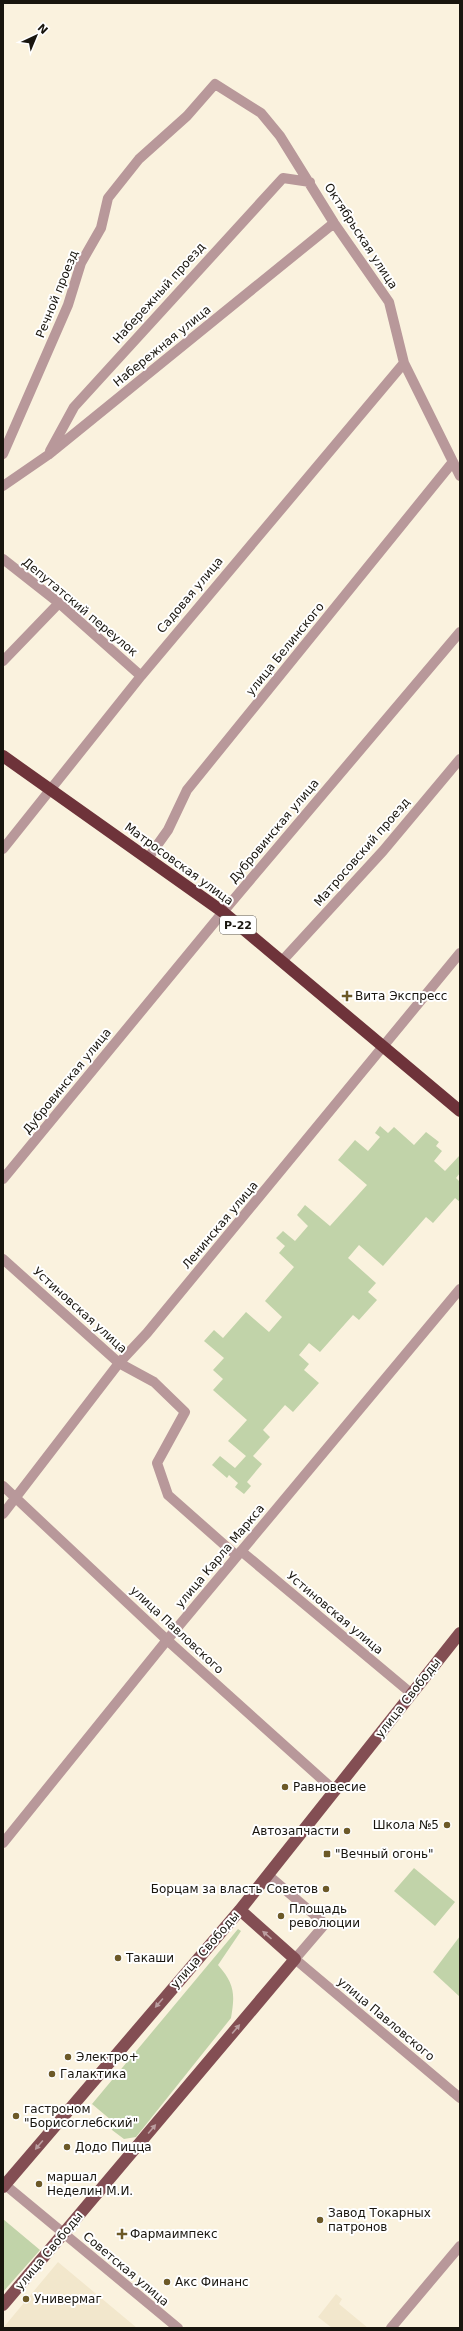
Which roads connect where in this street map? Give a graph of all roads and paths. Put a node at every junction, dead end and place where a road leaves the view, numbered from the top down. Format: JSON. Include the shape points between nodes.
{"nodes":[{"id":1,"x":215,"y":84,"type":"joint"},
{"id":2,"x":310,"y":182,"type":"junction"},
{"id":3,"x":334,"y":223,"type":"junction"},
{"id":4,"x":404,"y":362,"type":"junction"},
{"id":5,"x":3,"y":454,"type":"edge"},
{"id":6,"x":48,"y":455,"type":"junction"},
{"id":7,"x":452,"y":463,"type":"junction"},
{"id":8,"x":460,"y":476,"type":"edge"},
{"id":9,"x":3,"y":486,"type":"edge"},
{"id":10,"x":3,"y":559,"type":"edge"},
{"id":11,"x":58,"y":603,"type":"junction"},
{"id":12,"x":460,"y":632,"type":"edge"},
{"id":13,"x":3,"y":661,"type":"edge"},
{"id":14,"x":141,"y":676,"type":"junction"},
{"id":15,"x":3,"y":756,"type":"edge"},
{"id":16,"x":460,"y":759,"type":"edge"},
{"id":17,"x":52,"y":790,"type":"junction"},
{"id":18,"x":3,"y":849,"type":"edge"},
{"id":19,"x":148,"y":858,"type":"junction"},
{"id":20,"x":223,"y":912,"type":"junction"},
{"id":21,"x":460,"y":953,"type":"edge"},
{"id":22,"x":282,"y":961,"type":"junction"},
{"id":23,"x":384,"y":1047,"type":"junction"},
{"id":24,"x":460,"y":1111,"type":"edge"},
{"id":25,"x":3,"y":1179,"type":"edge"},
{"id":26,"x":3,"y":1259,"type":"edge"},
{"id":27,"x":460,"y":1289,"type":"edge"},
{"id":28,"x":118,"y":1363,"type":"junction"},
{"id":29,"x":3,"y":1486,"type":"edge"},
{"id":30,"x":16,"y":1498,"type":"junction"},
{"id":31,"x":3,"y":1514,"type":"edge"},
{"id":32,"x":239,"y":1553,"type":"junction"},
{"id":33,"x":460,"y":1633,"type":"edge"},
{"id":34,"x":167,"y":1640,"type":"junction"},
{"id":35,"x":412,"y":1694,"type":"junction"},
{"id":36,"x":336,"y":1791,"type":"junction"},
{"id":37,"x":3,"y":1843,"type":"edge"},
{"id":38,"x":268,"y":1875,"type":"junction"},
{"id":39,"x":240,"y":1910,"type":"junction"},
{"id":40,"x":295,"y":1959,"type":"junction"},
{"id":41,"x":460,"y":2098,"type":"edge"},
{"id":42,"x":4,"y":2185,"type":"edge"},
{"id":43,"x":64,"y":2234,"type":"junction"},
{"id":44,"x":460,"y":2246,"type":"edge"},
{"id":45,"x":3,"y":2305,"type":"edge"},
{"id":46,"x":178,"y":2328,"type":"edge"},
{"id":47,"x":391,"y":2328,"type":"edge"}],
"edges":[{"from":1,"to":2,"type":"street","name":"Октябрьская улица","via":[[261,113],[280,136]]},
{"from":1,"to":5,"type":"street","name":"Речной проезд","via":[[187,116],[140,159],[108,198],[101,228],[81,263],[68,305]]},
{"from":2,"to":3,"type":"street","name":"Октябрьская улица"},
{"from":2,"to":6,"type":"street","name":"Набережный проезд","via":[[283,178],[74,407]]},
{"from":3,"to":4,"type":"street","name":"Октябрьская улица","via":[[389,302]]},
{"from":3,"to":6,"type":"street","name":"Набережная улица"},
{"from":4,"to":7,"type":"street","name":"Октябрьская улица"},
{"from":4,"to":14,"type":"street","name":"Садовая улица"},
{"from":6,"to":9,"type":"street","name":"Набережная улица"},
{"from":7,"to":8,"type":"street","name":"Октябрьская улица"},
{"from":7,"to":19,"type":"street","name":"улица Белинского","via":[[187,790],[168,830]]},
{"from":10,"to":11,"type":"street","name":"Депутатский переулок"},
{"from":11,"to":13,"type":"street"},
{"from":11,"to":14,"type":"street","name":"Депутатский переулок"},
{"from":12,"to":20,"type":"street","name":"Дубровинская улица"},
{"from":14,"to":17,"type":"street","name":"Садовая улица"},
{"from":15,"to":17,"type":"highway","name":"Матросовская улица","number":"Р-22"},
{"from":16,"to":22,"type":"street","name":"Матросовский проезд","via":[[383,852]]},
{"from":17,"to":18,"type":"street","name":"Садовая улица"},
{"from":17,"to":19,"type":"highway","name":"Матросовская улица","number":"Р-22"},
{"from":19,"to":20,"type":"highway","name":"Матросовская улица","number":"Р-22"},
{"from":20,"to":22,"type":"highway","name":"Матросовская улица","number":"Р-22"},
{"from":20,"to":25,"type":"street","name":"Дубровинская улица"},
{"from":21,"to":23,"type":"street","name":"Ленинская улица"},
{"from":22,"to":23,"type":"highway","name":"Матросовская улица","number":"Р-22"},
{"from":23,"to":24,"type":"highway","name":"Матросовская улица","number":"Р-22"},
{"from":23,"to":28,"type":"street","name":"Ленинская улица","via":[[147,1333]]},
{"from":26,"to":28,"type":"street","name":"Устиновская улица"},
{"from":27,"to":32,"type":"street","name":"улица Карла Маркса"},
{"from":28,"to":30,"type":"street","name":"Ленинская улица"},
{"from":28,"to":32,"type":"street","name":"Устиновская улица","via":[[154,1382],[185,1412],[157,1462],[168,1495]]},
{"from":29,"to":30,"type":"street","name":"улица Павловского"},
{"from":30,"to":31,"type":"street","name":"Ленинская улица"},
{"from":30,"to":34,"type":"street","name":"улица Павловского"},
{"from":32,"to":34,"type":"street","name":"улица Карла Маркса"},
{"from":32,"to":35,"type":"street","name":"Устиновская улица"},
{"from":33,"to":35,"type":"main road","name":"улица Свободы"},
{"from":34,"to":36,"type":"street","name":"улица Павловского"},
{"from":34,"to":37,"type":"street","name":"улица Карла Маркса"},
{"from":35,"to":36,"type":"main road","name":"улица Свободы"},
{"from":36,"to":38,"type":"main road","name":"улица Свободы"},
{"from":38,"to":39,"type":"main road","name":"улица Свободы"},
{"from":38,"to":40,"type":"street","via":[[325,1924]]},
{"from":40,"to":39,"type":"main road","one_way":true},
{"from":39,"to":42,"type":"main road","name":"улица Свободы","one_way":true},
{"from":40,"to":41,"type":"street","name":"улица Павловского"},
{"from":43,"to":40,"type":"main road","name":"улица Свободы","one_way":true},
{"from":42,"to":43,"type":"street","name":"Советская улица"},
{"from":43,"to":45,"type":"main road","name":"улица Свободы"},
{"from":43,"to":46,"type":"street","name":"Советская улица"},
{"from":44,"to":47,"type":"street"}]}
